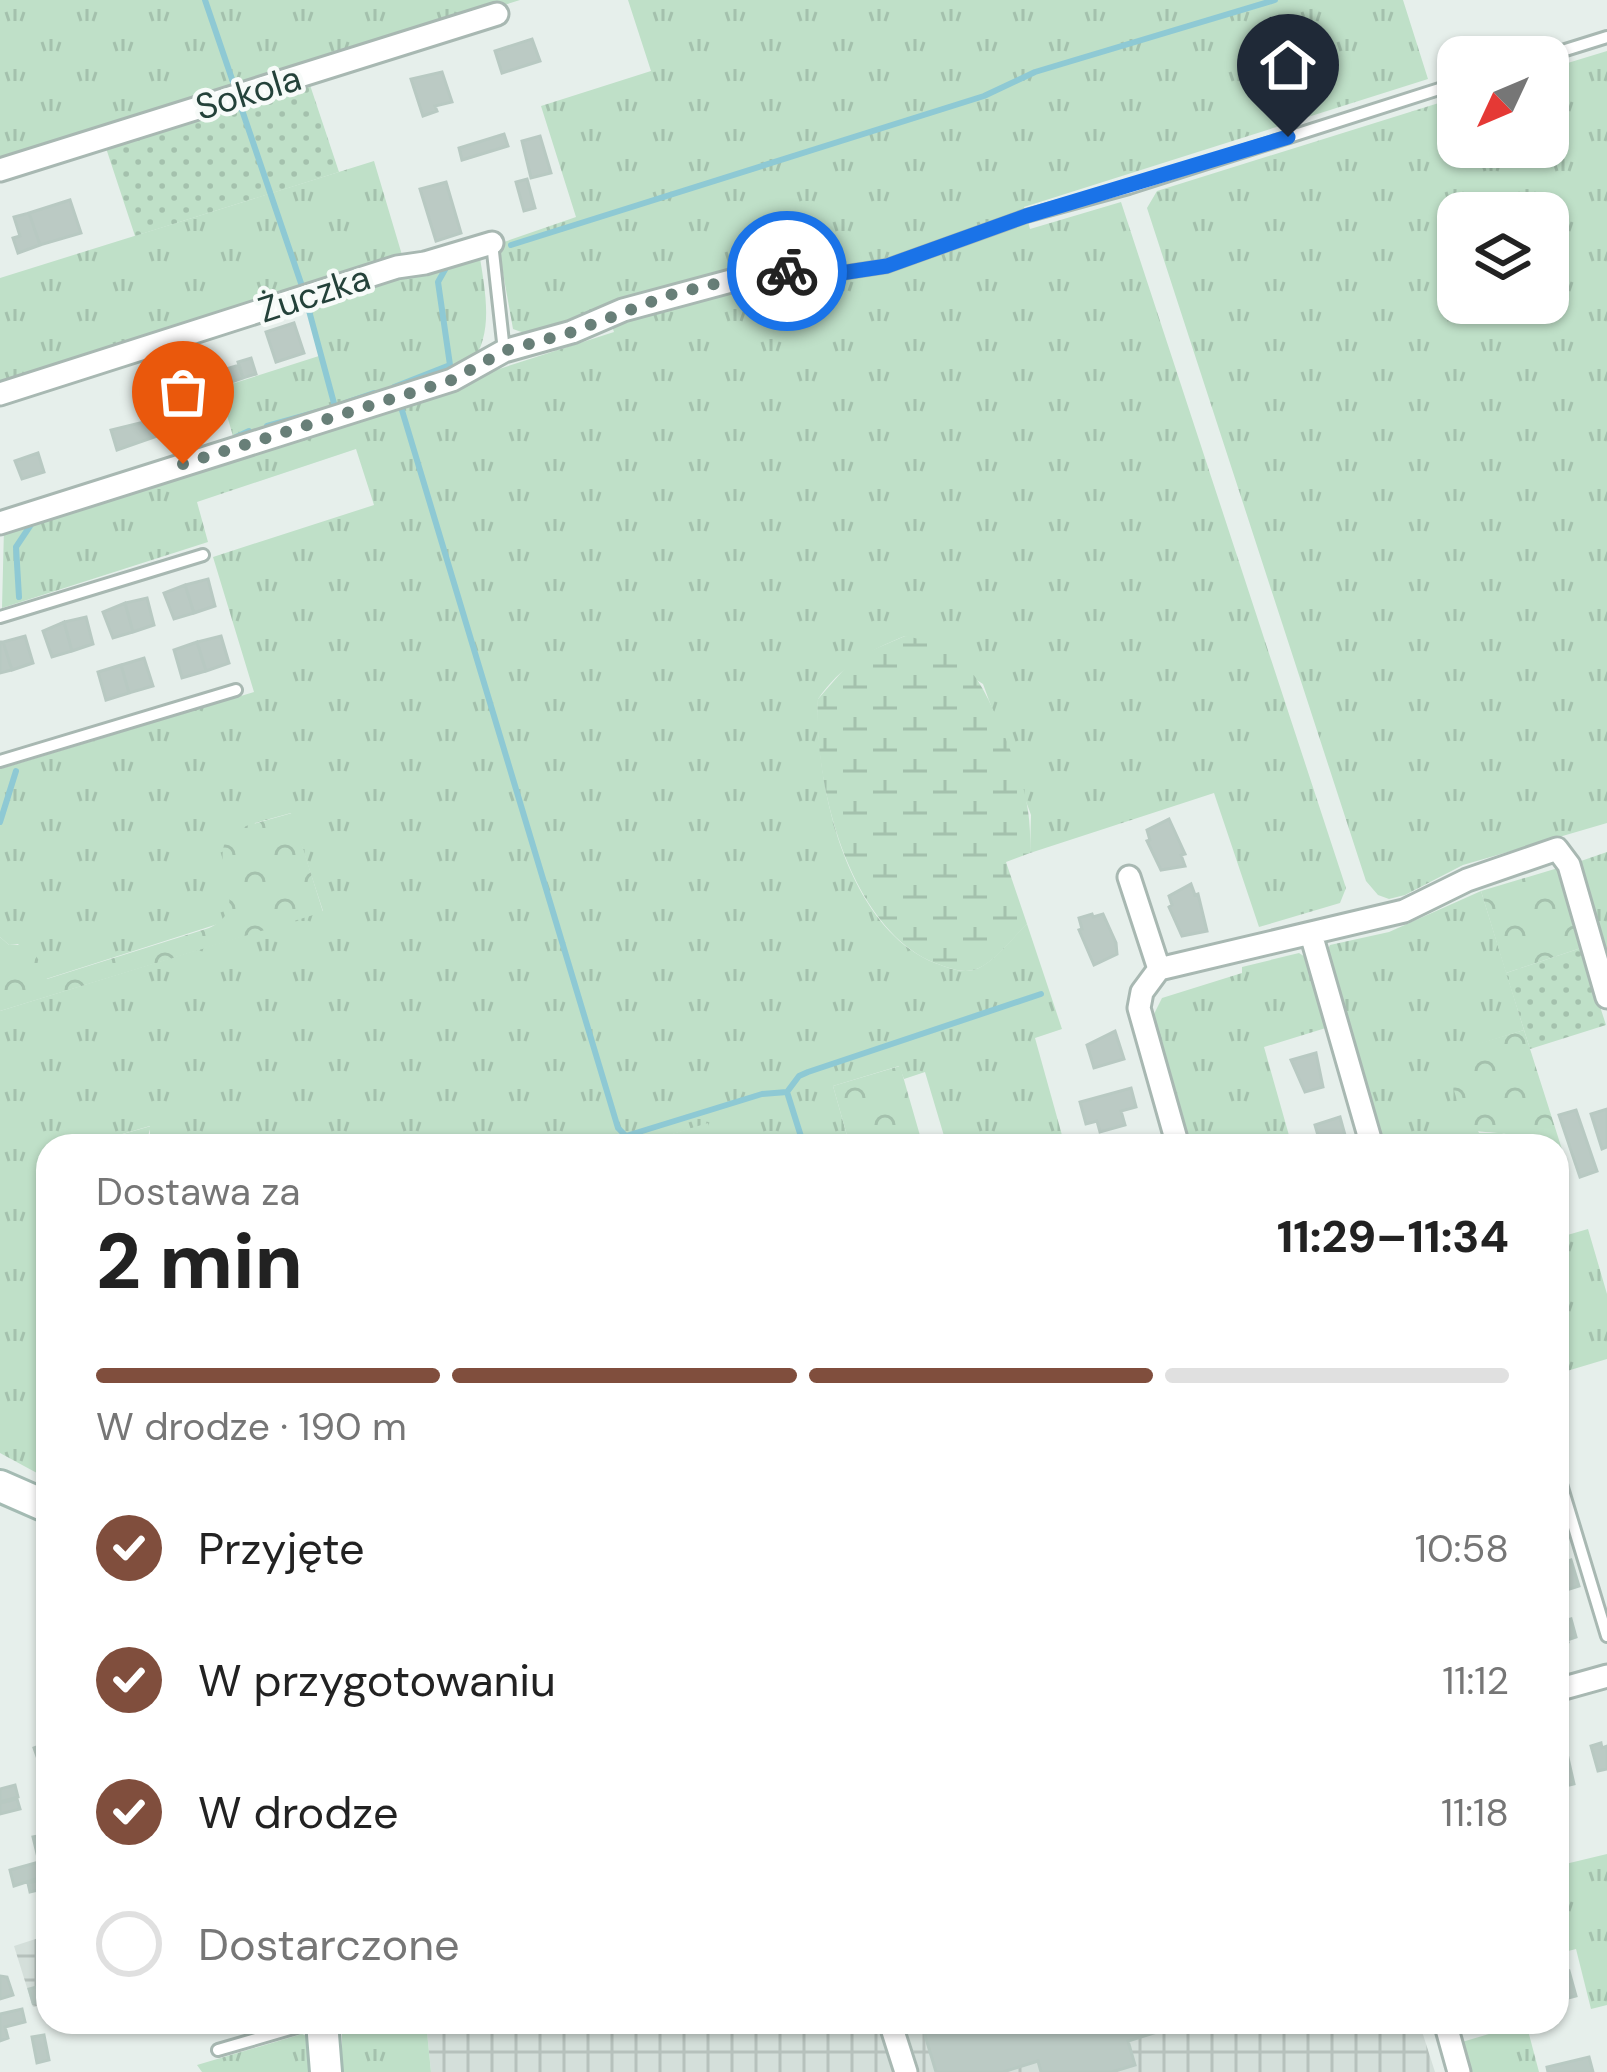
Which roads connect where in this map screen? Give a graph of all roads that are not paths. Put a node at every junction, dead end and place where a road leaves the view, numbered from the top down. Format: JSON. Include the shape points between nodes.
{"nodes":[{"id":1,"x":497,"y":14,"type":"dead end"},
{"id":2,"x":1607,"y":37,"type":"edge"},
{"id":3,"x":1569,"y":49,"type":"edge"},
{"id":4,"x":1437,"y":90,"type":"edge"},
{"id":5,"x":0,"y":170,"type":"edge"},
{"id":6,"x":492,"y":243,"type":"joint"},
{"id":7,"x":768,"y":271,"type":"joint"},
{"id":8,"x":504,"y":351,"type":"junction"},
{"id":9,"x":0,"y":394,"type":"edge"},
{"id":10,"x":0,"y":523,"type":"edge"},
{"id":11,"x":203,"y":555,"type":"dead end"},
{"id":12,"x":0,"y":617,"type":"edge"},
{"id":13,"x":236,"y":689,"type":"dead end"},
{"id":14,"x":0,"y":761,"type":"edge"},
{"id":15,"x":1130,"y":877,"type":"dead end"},
{"id":16,"x":1311,"y":934,"type":"junction"},
{"id":17,"x":1160,"y":969,"type":"junction"},
{"id":18,"x":1607,"y":997,"type":"edge"},
{"id":19,"x":1175,"y":1134,"type":"edge"},
{"id":20,"x":1369,"y":1134,"type":"edge"},
{"id":21,"x":0,"y":1486,"type":"edge"},
{"id":22,"x":36,"y":1502,"type":"edge"},
{"id":23,"x":1569,"y":1511,"type":"edge"},
{"id":24,"x":1607,"y":1636,"type":"edge"},
{"id":25,"x":1607,"y":1676,"type":"edge"},
{"id":26,"x":1569,"y":1687,"type":"edge"},
{"id":27,"x":275,"y":2034,"type":"edge"},
{"id":28,"x":320,"y":2034,"type":"edge"},
{"id":29,"x":894,"y":2034,"type":"edge"},
{"id":30,"x":1449,"y":2034,"type":"edge"},
{"id":31,"x":218,"y":2050,"type":"dead end"},
{"id":32,"x":326,"y":2072,"type":"edge"},
{"id":33,"x":906,"y":2072,"type":"edge"},
{"id":34,"x":1460,"y":2072,"type":"edge"}],
"edges":[{"from":1,"to":5,"type":"street","name":"Sokola"},
{"from":2,"to":3,"type":"lane"},
{"from":4,"to":7,"type":"lane","via":[[887,266]]},
{"from":6,"to":8,"type":"lane"},
{"from":6,"to":9,"type":"street","name":"Żuczka"},
{"from":7,"to":8,"type":"street"},
{"from":8,"to":10,"type":"street","via":[[452,380]]},
{"from":11,"to":12,"type":"lane"},
{"from":13,"to":14,"type":"lane"},
{"from":15,"to":17,"type":"street"},
{"from":16,"to":17,"type":"street"},
{"from":16,"to":18,"type":"street","via":[[1405,911],[1557,850],[1569,865]]},
{"from":16,"to":20,"type":"street"},
{"from":17,"to":19,"type":"street","via":[[1139,1008]]},
{"from":21,"to":22,"type":"street"},
{"from":23,"to":24,"type":"lane"},
{"from":25,"to":26,"type":"street"},
{"from":27,"to":31,"type":"lane"},
{"from":28,"to":32,"type":"street"},
{"from":29,"to":33,"type":"street"},
{"from":30,"to":34,"type":"street"}]}
